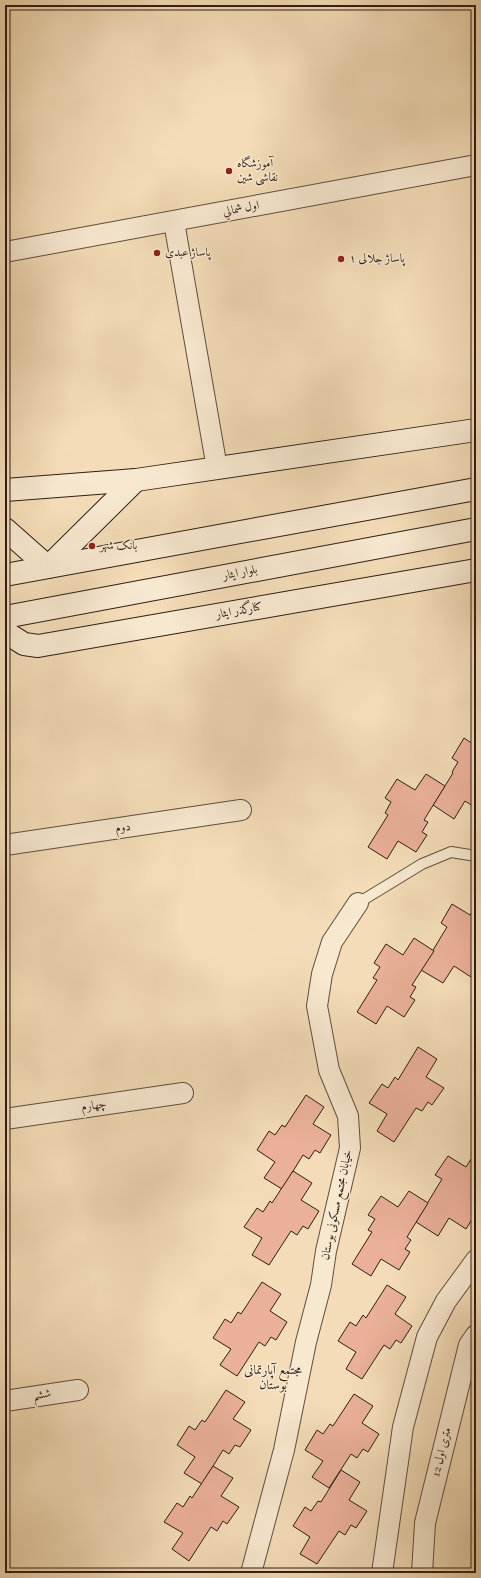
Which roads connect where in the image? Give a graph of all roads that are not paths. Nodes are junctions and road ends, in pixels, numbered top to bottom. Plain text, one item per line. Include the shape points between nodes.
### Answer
1 (476, 165) edge
2 (174, 222) junction
3 (5, 252) edge
4 (476, 430) edge
5 (217, 468) junction
6 (136, 480) junction
7 (476, 489) edge
8 (5, 490) edge
9 (5, 529) edge
10 (476, 529) edge
11 (48, 567) junction
12 (476, 570) edge
13 (5, 575) edge
14 (5, 617) edge
15 (5, 632) edge
16 (242, 810) dead end
17 (5, 845) edge
18 (476, 856) edge
19 (358, 903) joint
20 (183, 1093) dead end
21 (5, 1119) edge
22 (476, 1260) edge
23 (476, 1335) edge
24 (78, 1390) dead end
25 (5, 1401) edge
26 (251, 1573) edge
27 (382, 1573) edge
28 (422, 1573) edge

1 - 2 street, اول شمالي
2 - 3 street, اول شمالي
2 - 5 street
4 - 5 street
5 - 6 street
6 - 8 street
6 - 11 street
7 - 11 street
9 - 11 street
10 - 14 street, بلوار ایثار
11 - 13 street
12 - 15 street, کنارگذر ایثار via 38,646 24,644
16 - 17 street, دوم
18 - 19 lane, خیابان مجتمع مسکونی بوستان via 451,852 422,864
19 - 26 street, خیابان مجتمع مسکونی بوستان via 332,942 322,974 317,1006 329,1070 348,1116 350,1148 284,1450
20 - 21 street, چهارم
22 - 27 street via 446,1301 427,1337 403,1427
23 - 28 street, 12 متری اول via 469,1345 425,1523
24 - 25 street, ششم

